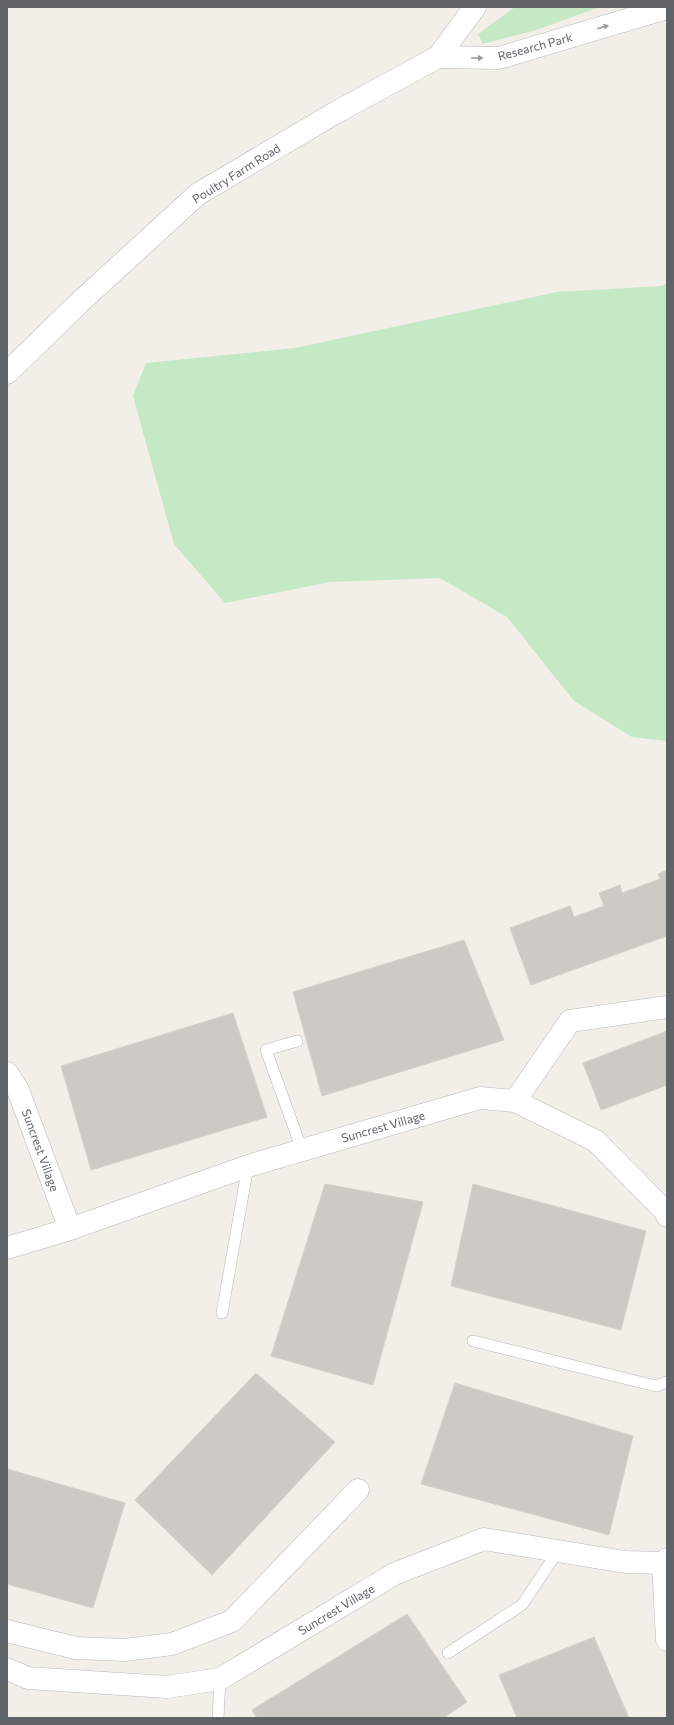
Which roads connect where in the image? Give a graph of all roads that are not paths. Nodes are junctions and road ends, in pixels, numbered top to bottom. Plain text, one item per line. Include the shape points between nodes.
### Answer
1 (475, 7) edge
2 (667, 8) edge
3 (438, 58) junction
4 (7, 373) edge
5 (667, 1007) edge
6 (297, 1041) dead end
7 (7, 1072) edge
8 (515, 1101) junction
9 (302, 1150) junction
10 (248, 1166) junction
11 (667, 1216) edge
12 (70, 1230) junction
13 (7, 1248) edge
14 (222, 1313) dead end
15 (473, 1341) dead end
16 (667, 1382) edge
17 (358, 1490) dead end
18 (558, 1551) junction
19 (665, 1561) edge
20 (7, 1631) edge
21 (667, 1640) edge
22 (448, 1653) dead end
23 (9, 1674) edge
24 (220, 1679) junction
25 (218, 1718) edge

1 - 3 street
3 -> 2 street, Research Park via 499,58
3 - 4 street, Poultry Farm Road via 335,113 198,194
5 - 8 street via 570,1021
6 - 9 lane via 266,1050
7 - 12 street, Suncrest Village via 18,1090
8 - 9 street, Suncrest Village via 480,1098
8 - 11 street, Suncrest Village via 596,1141
9 - 10 street, Suncrest Village
10 - 12 street, Suncrest Village
10 - 14 lane
12 - 13 street, Suncrest Village
15 - 16 lane via 656,1386
17 - 20 street via 232,1620 206,1631 172,1644 125,1650 76,1648
18 - 19 street, Suncrest Village via 625,1562
18 - 22 lane via 522,1605
18 - 24 street, Suncrest Village via 484,1538 394,1574
19 - 21 street
23 - 24 street, Suncrest Village via 28,1678 167,1687
24 - 25 lane

